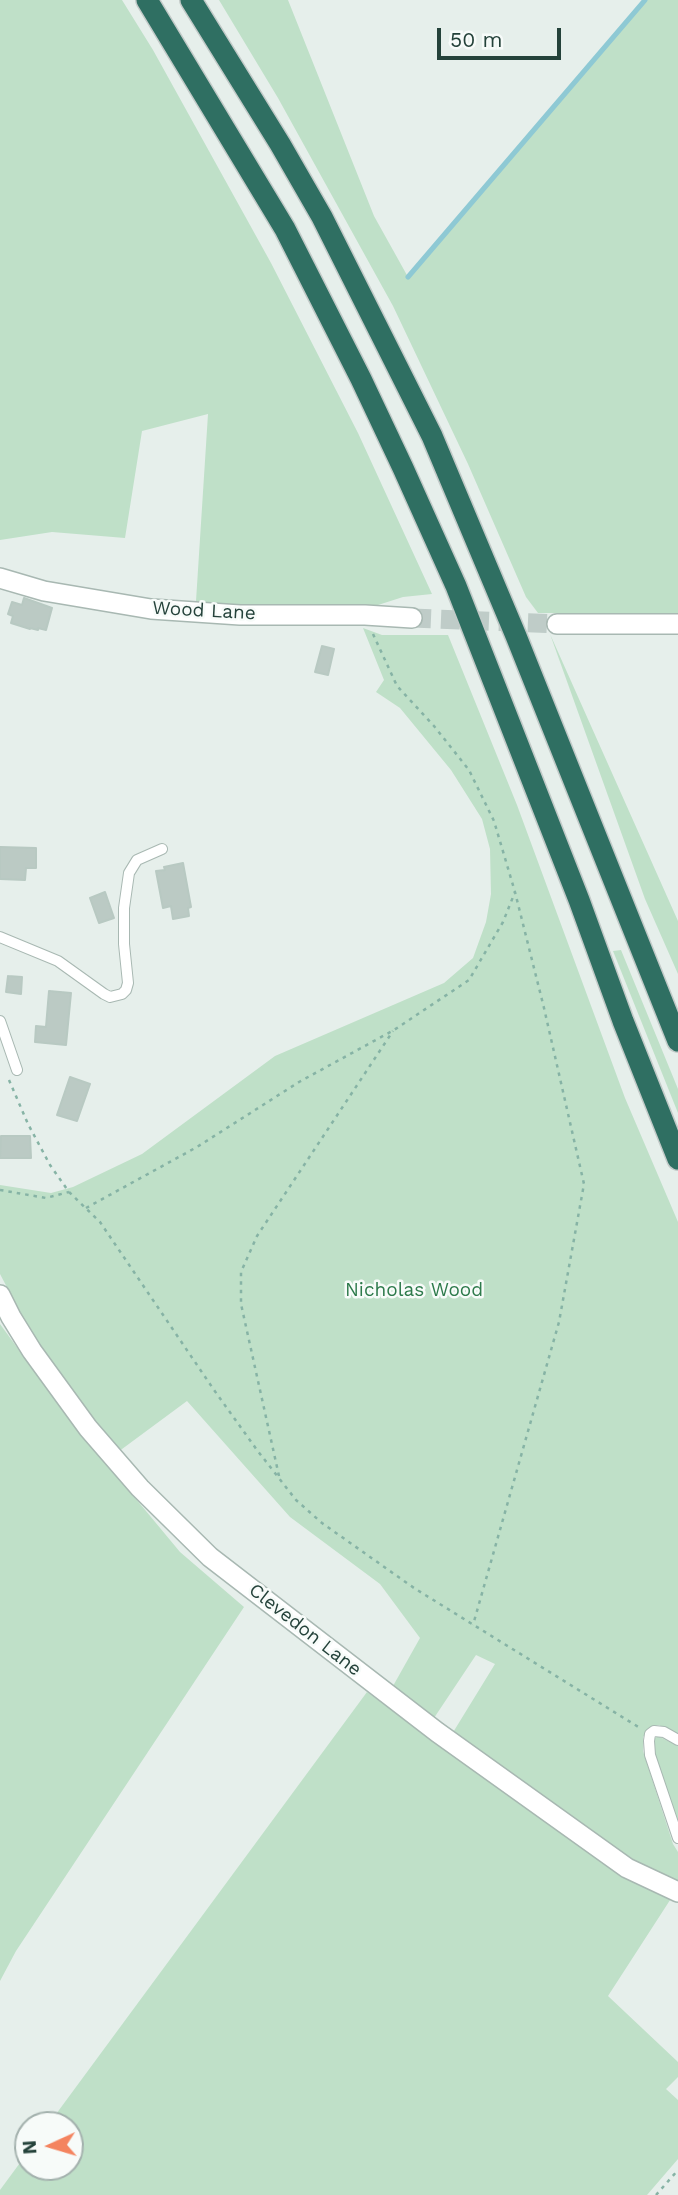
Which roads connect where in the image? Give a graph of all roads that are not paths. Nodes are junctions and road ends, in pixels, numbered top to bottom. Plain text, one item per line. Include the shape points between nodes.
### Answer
1 (147, 0) edge
2 (191, 0) edge
3 (0, 578) edge
4 (412, 618) tunnel mouth
5 (557, 624) tunnel mouth
6 (678, 624) edge
7 (162, 849) dead end
8 (0, 937) edge
9 (0, 1021) edge
10 (678, 1041) edge
11 (12, 1072) road end
12 (678, 1159) edge
13 (0, 1294) edge
14 (678, 1740) edge
15 (678, 1838) edge
16 (678, 1892) edge

1 - 12 highway via 285,229 403,468 456,586
2 - 10 highway via 322,217 432,436
3 - 4 street, Wood Lane via 44,591 150,609
5 - 6 street
7 - 8 lane via 137,860 129,873 124,908 128,983 122,994 110,997 58,961
9 - 11 lane
13 - 16 street, Clevedon Lane via 32,1351 88,1428 210,1557 437,1732 627,1868
14 - 15 lane via 659,1731 650,1734 650,1755

